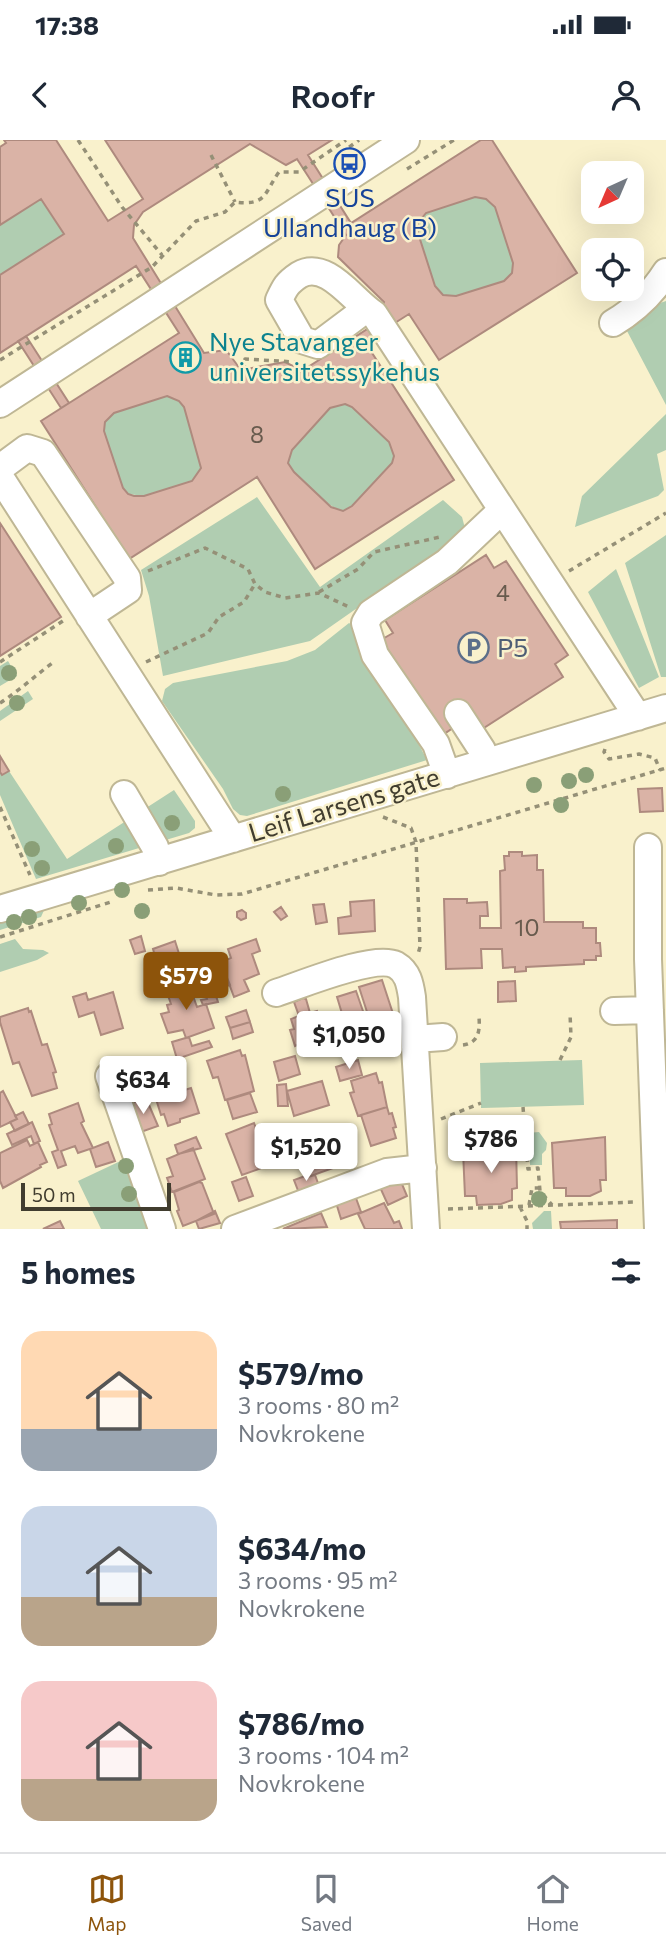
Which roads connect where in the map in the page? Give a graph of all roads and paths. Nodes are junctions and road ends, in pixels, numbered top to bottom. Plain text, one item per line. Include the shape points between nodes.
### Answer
1 (78, 140) edge
2 (346, 140) edge
3 (406, 140) edge
4 (211, 155) dead end
5 (235, 202) junction
6 (162, 255) junction
7 (666, 272) edge
8 (366, 309) dead end
9 (613, 323) dead end
10 (0, 360) edge
11 (303, 362) dead end
12 (244, 370) dead end
13 (0, 404) edge
14 (0, 468) edge
15 (0, 477) edge
16 (502, 510) junction
17 (666, 513) edge
18 (469, 542) junction
19 (127, 578) junction
20 (550, 582) junction
21 (256, 584) junction
22 (319, 593) junction
23 (79, 617) junction
24 (365, 623) junction
25 (55, 661) dead end
26 (0, 662) edge
27 (126, 674) junction
28 (0, 703) edge
29 (666, 708) edge
30 (457, 713) dead end
31 (638, 717) junction
32 (606, 745) dead end
33 (485, 762) junction
34 (666, 768) edge
35 (660, 770) junction
36 (447, 775) junction
37 (124, 794) dead end
38 (0, 807) edge
39 (377, 816) dead end
40 (233, 839) junction
41 (416, 842) junction
42 (648, 847) dead end
43 (159, 862) junction
44 (34, 884) dead end
45 (146, 890) dead end
46 (121, 898) dead end
47 (0, 909) edge
48 (0, 937) edge
49 (404, 972) junction
50 (276, 993) dead end
51 (650, 1010) junction
52 (614, 1011) dead end
53 (570, 1013) dead end
54 (443, 1037) dead end
55 (415, 1039) junction
56 (560, 1060) dead end
57 (109, 1076) dead end
58 (481, 1103) dead end
59 (523, 1107) dead end
60 (421, 1129) junction
61 (423, 1168) junction
62 (540, 1188) junction
63 (637, 1202) dead end
64 (552, 1205) junction
65 (528, 1206) junction
66 (520, 1207) junction
67 (426, 1220) edge
68 (527, 1228) edge
69 (533, 1228) edge
70 (162, 1229) edge
71 (235, 1229) edge
72 (658, 1229) edge

1 - 6 path
2 - 5 path via 299,172 279,172 260,200
3 - 13 street
4 - 5 path
5 - 6 path via 225,212 196,221
6 - 10 path via 152,267
7 - 9 street via 646,298
8 - 16 street via 374,314
11 - 12 path via 245,359
14 - 19 street via 27,448 43,453
15 - 23 street, Leif Larsens gate
16 - 18 street
16 - 20 street
17 - 20 path
18 - 22 path via 458,533 374,552 358,569
18 - 24 street via 371,613
19 - 21 path via 205,548 248,569
19 - 23 street via 128,590
20 - 31 street
21 - 22 path via 285,598
21 - 27 path via 244,602 219,617 208,633
22 - 24 path via 346,605
23 - 26 path
23 - 27 street, Leif Larsens gate
24 - 36 street via 375,655 436,744
25 - 28 path
27 - 40 street, Leif Larsens gate
29 - 31 street, Leif Larsens gate
30 - 33 street
31 - 33 street, Leif Larsens gate
32 - 35 path via 608,759 639,754 655,758
33 - 36 street, Leif Larsens gate
34 - 35 path
35 - 41 path
36 - 40 street, Leif Larsens gate
37 - 43 street
38 - 44 path
39 - 41 path via 411,828
40 - 43 street
41 - 45 path via 242,894
41 - 49 path via 420,947
42 - 51 street
43 - 47 street
46 - 48 path
49 - 50 street via 377,961
49 - 55 street via 410,984
51 - 52 street
51 - 72 street
53 - 56 path via 571,1037
54 - 55 street
55 - 60 street
57 - 70 street
58 - 60 path
59 - 62 path via 527,1169 538,1168
60 - 61 street
61 - 67 street
61 - 71 street via 387,1172
62 - 64 path
62 - 65 path via 532,1188
63 - 64 path
64 - 65 path
65 - 66 path
66 - 67 path
66 - 68 path
68 - 69 path

